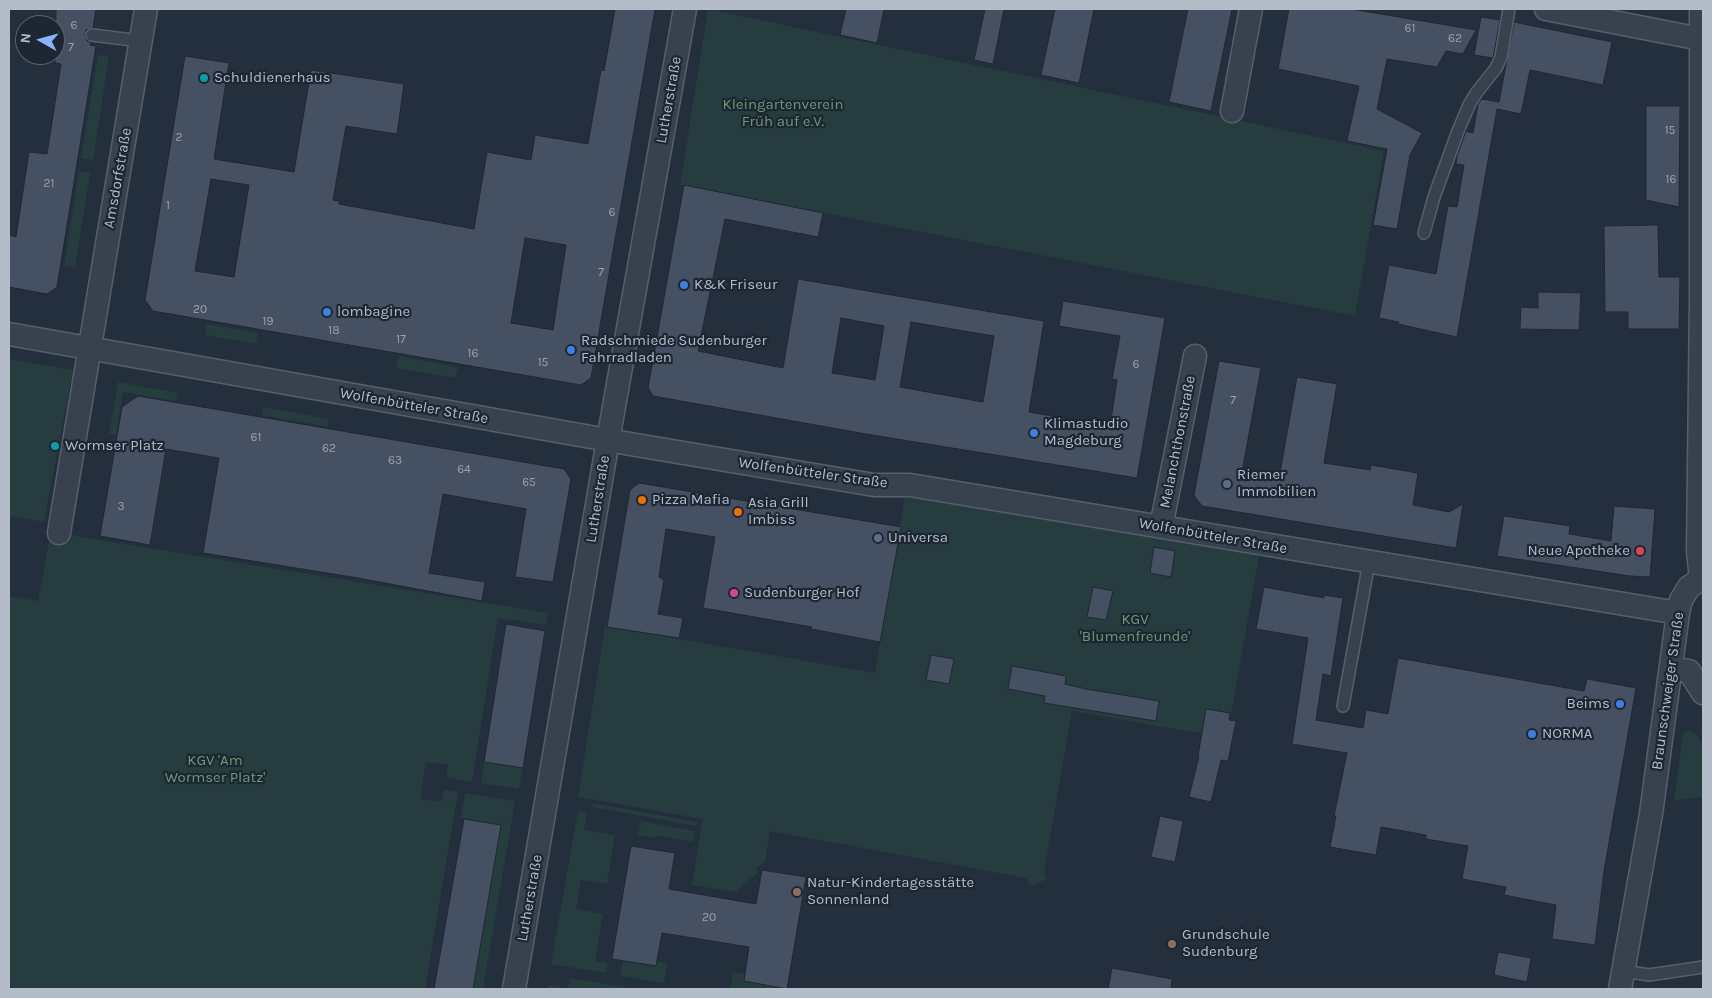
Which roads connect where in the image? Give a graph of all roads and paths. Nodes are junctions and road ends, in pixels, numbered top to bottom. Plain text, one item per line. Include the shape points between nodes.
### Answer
1 (146, 9) edge
2 (685, 9) edge
3 (1251, 9) edge
4 (1509, 9) edge
5 (1546, 9) edge
6 (1701, 9) edge
7 (92, 35) dead end
8 (1701, 39) junction
9 (141, 41) junction
10 (1232, 112) dead end
11 (1424, 233) dead end
12 (9, 334) edge
13 (89, 348) junction
14 (1195, 356) dead end
15 (608, 440) junction
16 (1161, 527) junction
17 (59, 533) dead end
18 (1369, 562) junction
19 (1702, 578) edge
20 (1678, 613) junction
21 (1671, 668) junction
22 (1703, 693) edge
23 (1343, 706) dead end
24 (1703, 967) edge
25 (1622, 980) edge
26 (514, 989) edge

1 - 9 street, Amsdorfstraße
2 - 15 street, Lutherstraße
3 - 10 street
4 - 11 lane via 1501,58 1474,97 1461,124
5 - 8 street
6 - 8 street, Braunschweiger Straße
7 - 9 lane
8 - 19 street, Braunschweiger Straße via 1698,551
9 - 13 street, Amsdorfstraße
12 - 13 street, Wolfenbütteler Straße
13 - 15 street, Wolfenbütteler Straße
13 - 17 street
14 - 16 street, Melanchthonstraße
15 - 16 street, Wolfenbütteler Straße
15 - 26 street, Lutherstraße
16 - 18 street, Wolfenbütteler Straße
18 - 20 street, Wolfenbütteler Straße
18 - 23 lane
19 - 20 street, Braunschweiger Straße via 1685,593
20 - 21 street, Braunschweiger Straße
21 - 22 street via 1689,671
21 - 25 street, Braunschweiger Straße via 1651,814
24 - 25 lane

